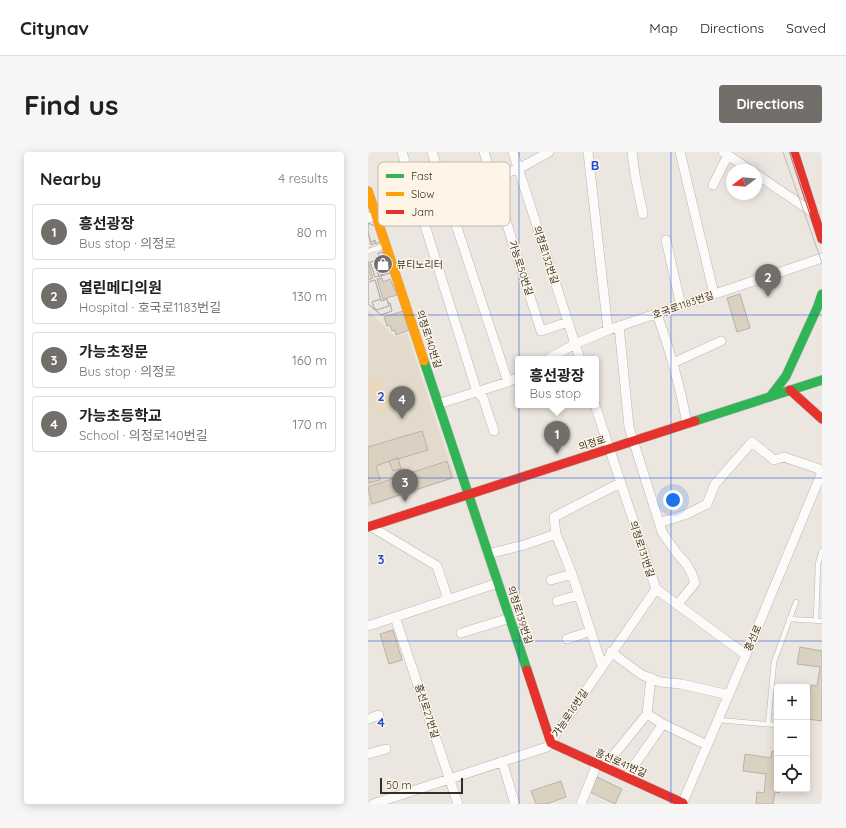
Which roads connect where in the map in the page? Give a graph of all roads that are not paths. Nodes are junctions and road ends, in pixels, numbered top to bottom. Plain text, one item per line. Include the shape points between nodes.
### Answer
1 (402, 152) edge
2 (432, 152) edge
3 (484, 152) edge
4 (512, 152) edge
5 (549, 152) edge
6 (588, 152) edge
7 (632, 152) edge
8 (680, 152) edge
9 (794, 152) edge
10 (726, 154) edge
11 (405, 162) edge
12 (436, 162) edge
13 (487, 162) edge
14 (741, 164) edge
15 (518, 169) junction
16 (510, 171) edge
17 (762, 178) edge
18 (713, 185) dead end
19 (368, 191) edge
20 (643, 214) dead end
21 (815, 214) junction
22 (372, 216) edge
23 (425, 226) edge
24 (457, 226) edge
25 (508, 226) edge
26 (822, 238) edge
27 (666, 240) dead end
28 (386, 246) junction
29 (368, 251) edge
30 (822, 258) edge
31 (714, 294) junction
32 (822, 294) edge
33 (681, 306) junction
34 (657, 314) junction
35 (568, 322) junction
36 (619, 326) junction
37 (608, 330) junction
38 (721, 341) dead end
39 (575, 344) junction
40 (553, 356) edge
41 (579, 356) edge
42 (673, 362) junction
43 (515, 378) edge
44 (822, 380) edge
45 (508, 382) junction
46 (790, 390) junction
47 (477, 392) junction
48 (770, 397) junction
49 (438, 404) junction
50 (596, 408) edge
51 (822, 419) edge
52 (687, 423) junction
53 (494, 431) dead end
54 (633, 441) junction
55 (609, 449) junction
56 (822, 471) edge
57 (620, 483) junction
58 (468, 494) junction
59 (659, 523) junction
60 (369, 526) edge
61 (556, 534) junction
62 (822, 550) edge
63 (488, 554) junction
64 (572, 574) junction
65 (551, 580) dead end
66 (498, 583) junction
67 (656, 589) junction
68 (579, 595) junction
69 (448, 600) junction
70 (557, 601) dead end
71 (796, 602) dead end
72 (677, 605) junction
73 (396, 617) junction
74 (510, 618) junction
75 (789, 619) junction
76 (816, 620) junction
77 (822, 621) edge
78 (368, 626) edge
79 (591, 631) junction
80 (461, 633) dead end
81 (567, 639) dead end
82 (611, 652) junction
83 (746, 655) junction
84 (602, 666) junction
85 (651, 678) junction
86 (729, 694) junction
87 (647, 714) junction
88 (380, 715) dead end
89 (368, 719) edge
90 (718, 720) junction
91 (663, 724) junction
92 (768, 724) junction
93 (774, 725) edge
94 (551, 742) junction
95 (707, 745) junction
96 (386, 749) dead end
97 (368, 754) edge
98 (502, 761) junction
99 (600, 765) junction
100 (626, 777) junction
101 (449, 779) junction
102 (682, 803) edge
103 (373, 804) edge
104 (458, 804) edge
105 (515, 804) edge
106 (581, 804) edge

1 - 11 street
2 - 12 street
3 - 13 street, 가능로50번길
4 - 15 street, 의정로132번길
5 - 15 street
6 - 37 street
7 - 20 street
8 - 31 street
9 - 21 street
10 - 14 street
10 - 18 street
15 - 16 street
15 - 35 street, 의정로132번길
17 - 21 street
19 - 22 street, 의정로140번길
21 - 26 street
22 - 28 street, 의정로140번길
23 - 47 street
24 - 45 street
25 - 35 street, 가능로50번길 via 541,331
27 - 33 street
28 - 29 lane
28 - 49 street, 의정로140번길
30 - 31 street, 호국로1183번길
31 - 33 street, 호국로1183번길
32 - 48 street via 786,376
33 - 34 street, 호국로1183번길
34 - 36 street, 호국로1183번길
34 - 42 street
35 - 39 street, 의정로132번길
36 - 37 street, 호국로1183번길
36 - 54 street via 629,427
37 - 39 street, 호국로1183번길
38 - 42 street
39 - 40 street, 호국로1183번길
39 - 41 street, 의정로132번길
42 - 52 street
43 - 45 street
44 - 46 street, 의정로
45 - 47 street
46 - 48 street, 의정로
46 - 51 street
47 - 49 street
47 - 53 street via 482,398
48 - 52 street, 의정로
49 - 58 street, 의정로140번길
50 - 55 street
52 - 54 street, 의정로
54 - 55 street, 의정로
54 - 59 street
55 - 57 street, 의정로131번길
55 - 58 street, 의정로
56 - 59 street via 784,457 774,460 752,442 715,484 707,504
56 - 83 street, 흥선로
57 - 61 street via 554,517
57 - 67 street, 의정로131번길
58 - 60 street, 의정로
58 - 63 street, 의정로139번길
59 - 72 street via 662,532 692,574 695,583
60 - 69 street via 437,566
61 - 63 street
61 - 64 street
62 - 76 lane via 818,564
63 - 66 street, 의정로139번길
64 - 65 street
64 - 68 street
66 - 69 street
66 - 74 street, 의정로139번길
67 - 72 street, 의정로131번길
67 - 82 street, 가능로16번길
68 - 70 street
68 - 79 street
69 - 73 street
71 - 75 lane
72 - 83 street, 의정로131번길
73 - 78 street
73 - 101 street, 흥선로27번길
74 - 80 street
74 - 94 street, 의정로139번길
75 - 76 lane
75 - 92 lane via 774,662
76 - 77 lane
79 - 81 street
79 - 84 street
82 - 84 street, 가능로16번길
82 - 85 street via 642,675
83 - 86 street, 흥선로
84 - 94 street, 가능로16번길
85 - 86 street via 660,682
85 - 87 street
86 - 90 street, 흥선로
87 - 91 street
87 - 99 street
88 - 89 street
90 - 92 lane
90 - 95 street, 흥선로
91 - 95 street
91 - 100 street
92 - 93 lane
94 - 98 street, 가능로16번길 via 547,746
94 - 99 street, 흥선로41번길
95 - 102 street, 흥선로
96 - 97 street
98 - 101 street, 가능로16번길
98 - 105 street
99 - 100 street, 흥선로41번길
99 - 106 street
100 - 102 street, 흥선로41번길
101 - 103 street, 가능로16번길
101 - 104 street, 흥선로27번길

